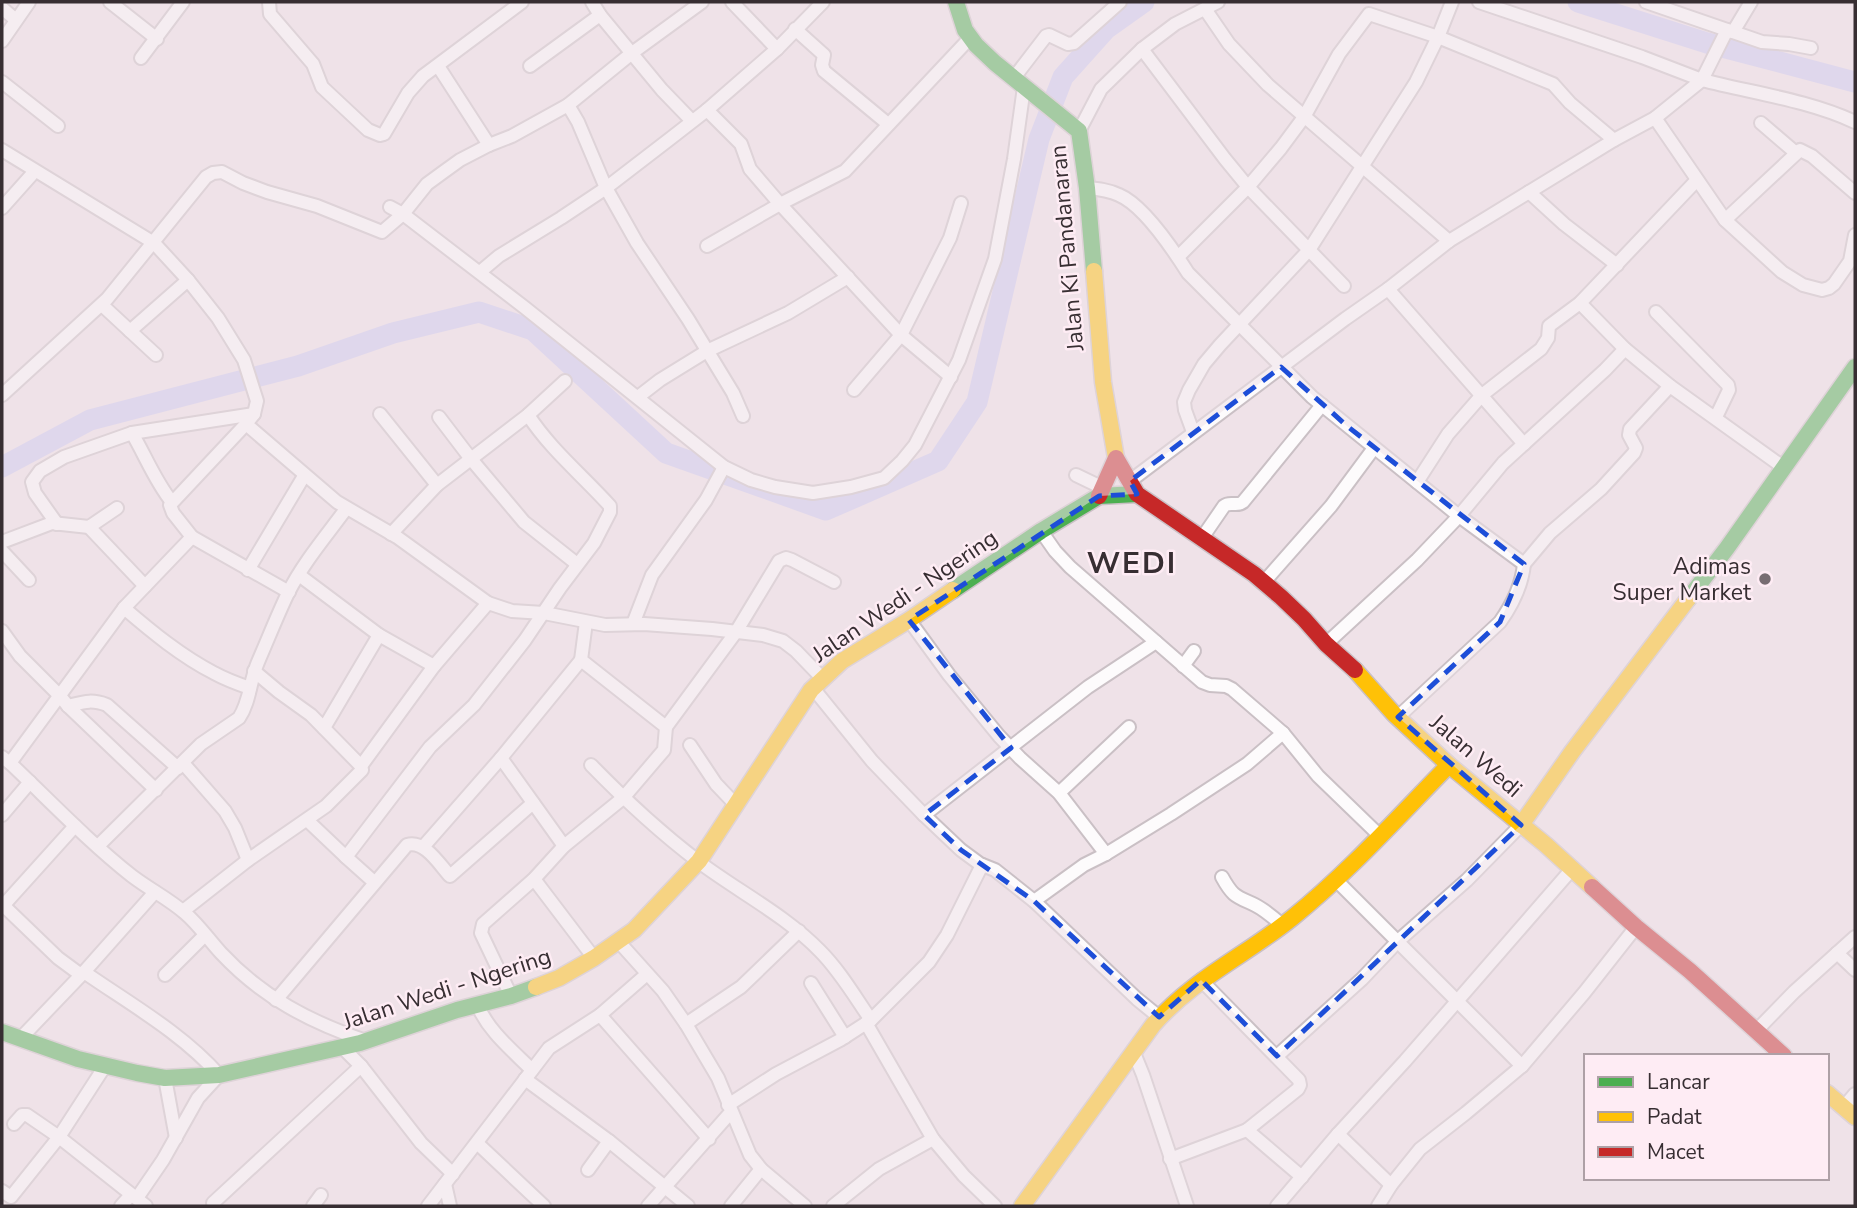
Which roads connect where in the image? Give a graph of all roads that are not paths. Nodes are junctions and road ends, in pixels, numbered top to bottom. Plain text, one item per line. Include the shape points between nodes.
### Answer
1 (29, 2) edge
2 (110, 2) edge
3 (183, 2) edge
4 (269, 2) edge
5 (522, 2) edge
6 (592, 2) edge
7 (702, 2) edge
8 (732, 2) edge
9 (823, 2) edge
10 (956, 2) edge
11 (1121, 2) edge
12 (1218, 2) edge
13 (1452, 2) edge
14 (1479, 2) edge
15 (1646, 2) edge
16 (1751, 2) edge
17 (2, 8) edge
18 (1371, 8) edge
19 (1205, 9) junction
20 (600, 15) junction
21 (16, 20) junction
22 (795, 29) junction
23 (1729, 32) junction
24 (1438, 37) junction
25 (970, 38) junction
26 (157, 39) junction
27 (2, 41) edge
28 (1811, 48) dead end
29 (777, 49) junction
30 (1142, 49) junction
31 (632, 53) junction
32 (141, 58) dead end
33 (438, 66) junction
34 (530, 66) dead end
35 (1702, 80) junction
36 (2, 82) edge
37 (1022, 86) junction
38 (568, 105) junction
39 (707, 110) junction
40 (1304, 117) junction
41 (1655, 118) junction
42 (692, 121) junction
43 (1855, 122) edge
44 (1761, 123) dead end
45 (888, 124) junction
46 (58, 126) dead end
47 (1076, 128) junction
48 (1614, 140) junction
49 (489, 145) junction
50 (2, 150) edge
51 (1796, 153) junction
52 (1363, 167) junction
53 (35, 171) junction
54 (1696, 181) junction
55 (1248, 187) junction
56 (606, 188) junction
57 (1087, 188) junction
58 (1529, 192) junction
59 (1855, 193) edge
60 (961, 203) dead end
61 (780, 204) junction
62 (390, 207) dead end
63 (2, 208) edge
64 (401, 215) junction
65 (1725, 220) junction
66 (1855, 235) edge
67 (1449, 241) junction
68 (154, 243) junction
69 (707, 246) dead end
70 (1309, 250) junction
71 (1178, 257) junction
72 (1853, 262) edge
73 (1617, 265) junction
74 (480, 272) junction
75 (848, 276) junction
76 (188, 280) junction
77 (1344, 286) dead end
78 (1388, 289) junction
79 (1580, 303) junction
80 (102, 304) junction
81 (1656, 312) dead end
82 (1239, 325) junction
83 (130, 331) junction
84 (901, 335) junction
85 (1625, 349) junction
86 (707, 351) junction
87 (156, 355) dead end
88 (1281, 367) junction
89 (1855, 367) edge
90 (951, 377) junction
91 (565, 381) dead end
92 (1670, 386) junction
93 (854, 390) dead end
94 (2, 395) edge
95 (1482, 395) junction
96 (638, 397) junction
97 (1322, 405) junction
98 (252, 413) junction
99 (380, 414) dead end
100 (528, 415) junction
101 (743, 416) dead end
102 (439, 417) dead end
103 (1716, 417) junction
104 (1193, 432) junction
105 (132, 433) junction
106 (1524, 444) junction
107 (1374, 448) junction
108 (1116, 458) junction
109 (471, 459) junction
110 (1783, 467) junction
111 (722, 472) junction
112 (1076, 475) dead end
113 (304, 476) junction
114 (1418, 482) junction
115 (438, 485) junction
116 (1133, 487) junction
117 (1101, 492) junction
118 (172, 502) junction
119 (117, 508) dead end
120 (346, 509) junction
121 (1459, 516) junction
122 (57, 524) junction
123 (89, 527) junction
124 (1041, 531) junction
125 (391, 534) junction
126 (192, 537) junction
127 (1202, 538) junction
128 (2, 542) edge
129 (2, 551) edge
130 (577, 564) junction
131 (1524, 564) junction
132 (248, 570) junction
133 (299, 575) junction
134 (29, 580) dead end
135 (834, 582) dead end
136 (1264, 582) junction
137 (145, 586) junction
138 (289, 592) junction
139 (488, 603) junction
140 (124, 608) junction
141 (544, 613) junction
142 (909, 620) junction
143 (586, 622) junction
144 (633, 624) junction
145 (2, 631) edge
146 (736, 632) junction
147 (379, 635) junction
148 (1156, 642) junction
149 (1326, 644) junction
150 (1194, 651) dead end
151 (581, 660) junction
152 (434, 666) junction
153 (1183, 666) junction
154 (254, 671) junction
155 (818, 683) junction
156 (250, 688) junction
157 (64, 701) junction
158 (1398, 717) junction
159 (666, 727) junction
160 (1129, 727) dead end
161 (324, 728) junction
162 (1283, 733) junction
163 (690, 745) dead end
164 (1011, 748) junction
165 (501, 758) junction
166 (6, 760) edge
167 (180, 765) junction
168 (361, 765) junction
169 (592, 765) dead end
170 (1449, 765) junction
171 (27, 786) junction
172 (156, 790) junction
173 (1059, 793) junction
174 (623, 798) junction
175 (533, 803) junction
176 (736, 804) junction
177 (2, 815) edge
178 (924, 815) junction
179 (307, 820) junction
180 (1521, 825) junction
181 (71, 831) junction
182 (1379, 835) junction
183 (98, 846) junction
184 (564, 846) junction
185 (422, 847) junction
186 (1105, 854) junction
187 (346, 857) junction
188 (248, 860) junction
189 (699, 861) junction
190 (982, 865) junction
191 (1572, 869) junction
192 (1222, 877) dead end
193 (534, 879) junction
194 (1336, 880) junction
195 (374, 882) junction
196 (147, 901) junction
197 (1034, 901) junction
198 (2, 906) edge
199 (183, 911) junction
200 (1282, 925) junction
201 (1636, 927) junction
202 (799, 931) junction
203 (205, 935) junction
204 (1855, 937) edge
205 (1398, 941) junction
206 (619, 942) junction
207 (1837, 953) junction
208 (594, 958) junction
209 (1855, 970) edge
210 (83, 974) junction
211 (647, 974) junction
212 (165, 975) dead end
213 (1201, 980) junction
214 (811, 983) dead end
215 (511, 996) junction
216 (276, 1000) junction
217 (1457, 1001) junction
218 (477, 1004) junction
219 (600, 1015) junction
220 (1159, 1017) junction
221 (868, 1021) junction
222 (686, 1024) junction
223 (1756, 1031) junction
224 (8, 1036) edge
225 (845, 1037) junction
226 (354, 1044) junction
227 (1134, 1053) junction
228 (1782, 1054) edge
229 (1277, 1056) junction
230 (105, 1066) junction
231 (361, 1066) junction
232 (1522, 1066) junction
233 (529, 1074) junction
234 (219, 1075) junction
235 (165, 1078) junction
236 (1855, 1094) edge
237 (1829, 1095) edge
238 (729, 1108) junction
239 (1849, 1112) edge
240 (14, 1124) dead end
241 (1247, 1130) junction
242 (1338, 1134) junction
243 (59, 1137) junction
244 (176, 1138) junction
245 (709, 1139) junction
246 (933, 1139) junction
247 (609, 1141) junction
248 (477, 1143) junction
249 (1170, 1159) junction
250 (761, 1168) junction
251 (588, 1170) dead end
252 (1302, 1177) junction
253 (449, 1179) junction
254 (1391, 1185) junction
255 (666, 1187) junction
256 (133, 1196) junction
257 (5, 1198) edge
258 (213, 1203) dead end
259 (121, 1206) edge
260 (146, 1206) edge
261 (428, 1206) edge
262 (450, 1206) edge
263 (544, 1206) edge
264 (648, 1206) edge
265 (688, 1206) edge
266 (731, 1206) edge
267 (804, 1206) edge
268 (833, 1206) edge
269 (995, 1206) edge
270 (1023, 1206) edge
271 (1187, 1206) edge
272 (1277, 1206) edge
273 (1378, 1206) edge

1 - 21 street
2 - 26 street
3 - 26 street
4 - 33 street via 270,14 313,64 322,87 378,135 384,134 408,93
5 - 33 street
6 - 20 street
7 - 31 street
8 - 29 street
9 - 22 street
10 - 25 main road, Jalan Ki Pandanaran
11 - 37 street via 1074,43 1046,36
12 - 19 street
13 - 24 street
14 - 35 street
15 - 23 street
16 - 23 street
17 - 21 street
18 - 24 street
18 - 40 street
19 - 30 street
19 - 40 street via 1245,63
20 - 31 street
20 - 34 street
21 - 27 street
22 - 29 street
22 - 45 street via 824,55 824,71
23 - 28 street
23 - 35 street
24 - 48 street via 1553,84
24 - 52 street
25 - 37 main road, Jalan Ki Pandanaran
25 - 45 street
26 - 32 street
29 - 39 street
30 - 47 street via 1101,89
30 - 55 street
31 - 38 street
31 - 42 street
33 - 49 street
35 - 41 street
35 - 43 street via 1803,104
36 - 46 street
37 - 47 main road, Jalan Ki Pandanaran
37 - 90 street via 995,259
38 - 49 street
38 - 56 street
39 - 42 street
39 - 61 street via 741,144 750,169
40 - 52 street
40 - 55 street
41 - 48 street
41 - 54 street
42 - 56 street
44 - 51 street
45 - 61 street via 845,171
47 - 57 main road, Jalan Ki Pandanaran
48 - 58 street
49 - 64 street via 428,184
50 - 53 street
51 - 59 street via 1801,150 1812,156
51 - 65 street
52 - 67 street
52 - 70 street
53 - 63 street
53 - 68 street
54 - 65 street
54 - 73 street
55 - 70 street
55 - 71 street
56 - 74 street
56 - 86 street
57 - 71 street via 1128,199
57 - 108 main road, Jalan Ki Pandanaran via 1103,382
58 - 67 street
58 - 73 street
60 - 84 street via 950,238
61 - 69 street
61 - 75 street
62 - 64 street
64 - 68 street via 382,232 218,172 206,177
64 - 74 street
65 - 72 street via 1782,272 1811,288 1829,288
66 - 72 street
67 - 78 street
68 - 76 street
68 - 80 street
70 - 77 street
70 - 82 street
71 - 82 street
73 - 79 street
74 - 96 street
75 - 84 street
75 - 86 street via 788,313
76 - 83 street
76 - 98 street via 244,360
78 - 88 street
78 - 95 street
79 - 85 street
79 - 95 street via 1549,326 1541,349
80 - 83 street
80 - 94 street
81 - 103 street via 1728,385
82 - 88 street
82 - 104 street via 1204,364 1185,396
83 - 87 street
84 - 90 street
84 - 93 street
85 - 92 street
85 - 106 street
86 - 96 street
86 - 101 street
88 - 97 street
88 - 104 street
89 - 110 main road
90 - 111 street via 915,445 884,478 813,494
91 - 100 street
92 - 103 street
92 - 131 street via 1629,430 1634,453
95 - 106 street
95 - 114 street via 1448,434
96 - 111 street
97 - 107 street
97 - 127 street via 1242,502 1224,506
98 - 105 street
98 - 113 street
98 - 118 street
99 - 115 street
100 - 109 street
100 - 130 street via 610,508 594,543
102 - 109 street
103 - 110 street
104 - 116 street
105 - 118 street
105 - 122 street via 64,457 40,471 33,482 35,493
106 - 121 street
107 - 114 street
107 - 136 street via 1331,506
108 - 116 main road
108 - 117 main road
109 - 115 street
109 - 130 street via 524,522
110 - 180 main road
111 - 144 street via 691,523 657,566
112 - 117 street
113 - 120 street
113 - 132 street
114 - 121 street
115 - 125 street
116 - 117 main road
116 - 127 main road, Jalan Wedi
117 - 124 main road, Jalan Wedi - Ngering
118 - 126 street via 173,513
119 - 123 street
120 - 125 street
120 - 133 street
121 - 131 street
121 - 149 street
122 - 123 street
122 - 128 street
123 - 137 street
124 - 142 main road, Jalan Wedi - Ngering
124 - 148 street via 1070,567
125 - 139 street
126 - 132 street
126 - 137 street
127 - 136 main road, Jalan Wedi
129 - 134 street
130 - 141 street
131 - 158 street via 1515,596 1500,622
132 - 138 street
133 - 138 street
133 - 147 street
135 - 146 street via 782,559
136 - 149 main road, Jalan Wedi
137 - 140 street
138 - 154 street
139 - 141 street via 512,611
139 - 152 street
140 - 156 street via 185,656
140 - 157 street
141 - 143 street
141 - 187 street via 474,705 430,747
142 - 155 main road, Jalan Wedi - Ngering via 842,661
142 - 164 street
143 - 144 street
143 - 151 street
144 - 146 street
145 - 157 street
146 - 155 street via 783,641 796,651
146 - 159 street
147 - 152 street
147 - 161 street
148 - 153 street
148 - 164 street via 1088,687
149 - 158 main road, Jalan Wedi
150 - 153 street
151 - 159 street
151 - 165 street
152 - 168 street
153 - 162 street via 1206,684 1230,687
154 - 156 street
154 - 161 street
155 - 176 main road, Jalan Wedi - Ngering
155 - 178 street via 860,747
156 - 167 street via 239,718
157 - 166 street
157 - 167 street via 107,705
157 - 172 street
158 - 170 main road, Jalan Wedi
159 - 174 street via 664,750
160 - 173 street
161 - 168 street
162 - 182 street via 1318,776
162 - 186 street via 1247,764
163 - 176 street
164 - 173 street
164 - 178 street
165 - 175 street
165 - 185 street
166 - 171 street
167 - 172 street
167 - 188 street via 225,811
168 - 179 street via 361,771
169 - 174 street
170 - 180 main road, Jalan Wedi
170 - 182 main road
171 - 177 street
171 - 181 street
172 - 183 street
173 - 186 street
174 - 184 street
174 - 189 street
175 - 184 street
175 - 185 street via 450,876
176 - 189 main road, Jalan Wedi - Ngering
178 - 190 street
179 - 187 street
179 - 188 street
180 - 191 main road, Jalan Wedi
180 - 205 street
181 - 183 street
181 - 198 street
182 - 194 main road
183 - 196 street via 134,877
184 - 193 street
185 - 195 street via 407,845
186 - 197 street
187 - 195 street
188 - 199 street
189 - 202 street
189 - 206 main road, Jalan Wedi - Ngering
190 - 197 street
190 - 221 street via 929,962
191 - 201 main road, Jalan Wedi
191 - 217 street
192 - 200 street via 1238,898
193 - 208 street
193 - 215 street via 481,928
194 - 200 main road
194 - 205 street
195 - 216 street
196 - 199 street
196 - 210 street
197 - 220 street
198 - 210 street via 58,958
199 - 203 street
200 - 213 main road
201 - 223 main road, Jalan Wedi
201 - 232 street
202 - 221 street via 832,963
202 - 222 street via 741,987
203 - 212 street
203 - 216 street
204 - 207 street
205 - 217 street
205 - 229 street
206 - 208 main road, Jalan Wedi - Ngering
206 - 211 street
207 - 209 street
207 - 223 street
208 - 215 main road, Jalan Wedi - Ngering via 559,978
210 - 224 street
210 - 234 street via 187,1044
211 - 219 street
211 - 222 street
213 - 220 main road
213 - 229 street
214 - 225 street
215 - 218 main road, Jalan Wedi - Ngering
216 - 226 street
217 - 232 street
217 - 242 street
218 - 226 main road, Jalan Wedi - Ngering
218 - 233 street
219 - 233 street via 549,1048
219 - 245 street
220 - 227 main road
221 - 225 street
221 - 246 street
222 - 238 street via 718,1078
223 - 228 main road, Jalan Wedi
224 - 230 main road, Jalan Wedi - Ngering
225 - 238 street via 776,1074
226 - 231 street
226 - 234 main road, Jalan Wedi - Ngering
227 - 249 street
227 - 270 main road
229 - 241 street via 1300,1085
230 - 235 main road, Jalan Wedi - Ngering
230 - 243 street
231 - 253 street
231 - 258 street
232 - 254 street via 1426,1143
233 - 247 street
233 - 248 street
234 - 235 main road, Jalan Wedi - Ngering
234 - 244 street via 198,1098
235 - 244 street
236 - 239 street
237 - 239 main road
238 - 245 street
238 - 250 street via 750,1155
240 - 243 street via 25,1114
241 - 249 street
241 - 252 street
242 - 252 street
242 - 254 street
243 - 256 street
243 - 257 street
244 - 256 street via 139,1195
245 - 255 street
246 - 268 street via 879,1169
246 - 269 street
247 - 251 street
247 - 255 street
248 - 253 street
248 - 263 street
249 - 271 street
250 - 266 street
250 - 267 street
252 - 272 street
253 - 261 street
253 - 262 street
254 - 273 street
255 - 264 street
255 - 265 street
256 - 259 street
256 - 260 street

